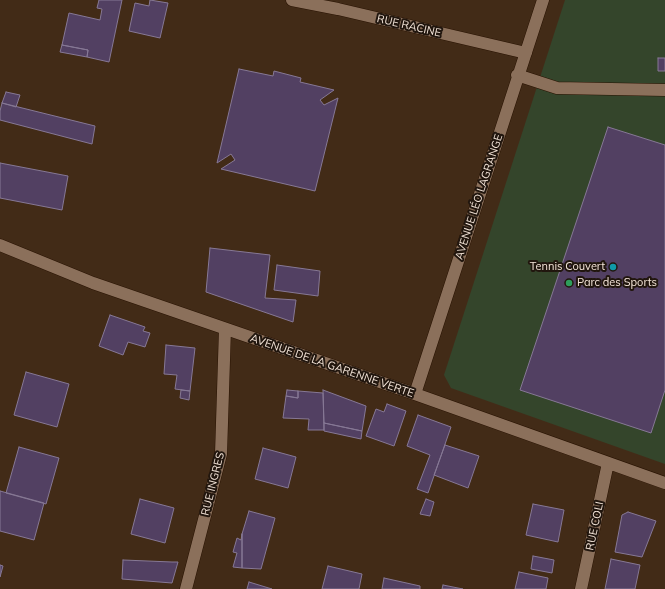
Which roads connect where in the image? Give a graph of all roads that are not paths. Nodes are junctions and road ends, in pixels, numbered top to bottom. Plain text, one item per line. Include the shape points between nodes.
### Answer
1 (292, 0) edge
2 (543, 0) edge
3 (526, 53) junction
4 (517, 75) junction
5 (665, 90) edge
6 (0, 246) edge
7 (225, 329) junction
8 (415, 394) junction
9 (608, 463) junction
10 (665, 483) edge
11 (186, 589) edge
12 (582, 589) edge

1 - 3 street, RUE RACINE
2 - 3 street, AVENUE LÉO LAGRANGE
3 - 4 street, AVENUE LÉO LAGRANGE
4 - 5 street via 558,88
4 - 8 street, AVENUE LÉO LAGRANGE
6 - 7 street, AVENUE DE LA GARENNE VERTE via 93,283
7 - 8 street, AVENUE DE LA GARENNE VERTE
7 - 11 street, RUE INGRES via 221,454
8 - 9 street, AVENUE DE LA GARENNE VERTE
9 - 10 street, AVENUE DE LA GARENNE VERTE
9 - 12 street, RUE COLI

